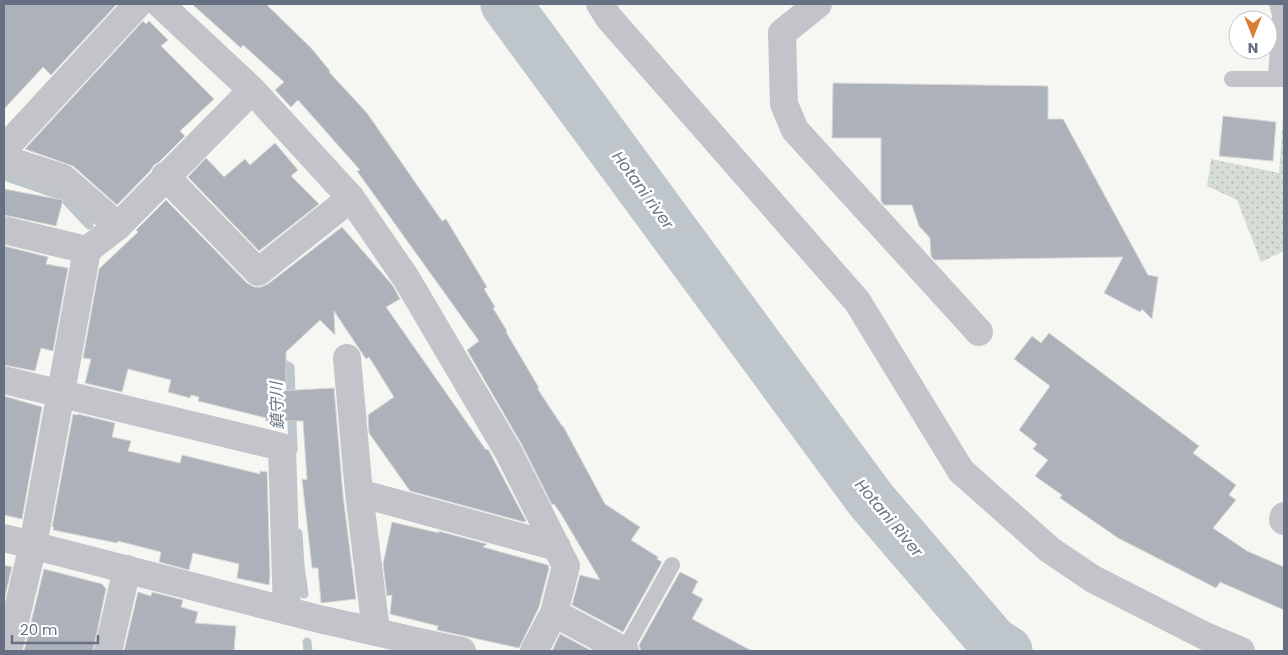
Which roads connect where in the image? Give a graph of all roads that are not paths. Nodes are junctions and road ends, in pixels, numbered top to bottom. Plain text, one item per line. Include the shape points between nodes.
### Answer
1 (138, 4) edge
2 (160, 4) edge
3 (600, 4) edge
4 (818, 4) edge
5 (1277, 4) edge
6 (1232, 79) dead end
7 (1280, 79) edge
8 (252, 90) junction
9 (4, 150) edge
10 (4, 159) edge
11 (166, 176) junction
12 (351, 198) junction
13 (118, 226) junction
14 (4, 230) edge
15 (87, 250) junction
16 (979, 332) dead end
17 (347, 358) dead end
18 (4, 380) edge
19 (61, 394) junction
20 (359, 493) junction
21 (1284, 516) edge
22 (1284, 520) edge
23 (4, 538) edge
24 (33, 545) junction
25 (557, 548) junction
26 (672, 565) dead end
27 (127, 569) junction
28 (287, 611) junction
29 (554, 613) junction
30 (376, 631) junction
31 (412, 646) edge
32 (8, 651) edge
33 (108, 651) edge
34 (462, 651) edge
35 (534, 651) edge
36 (624, 651) edge
37 (1241, 651) edge

1 - 9 street
2 - 8 street
3 - 37 street via 857,301 960,471 1050,550 1093,579
4 - 16 street via 782,33 784,104 794,130
5 - 7 lane via 1280,14
6 - 7 lane
8 - 11 street
8 - 12 street
10 - 13 street via 63,178
11 - 12 street via 258,272
11 - 13 street
12 - 25 street via 406,278 509,453
13 - 15 street
14 - 15 street
15 - 19 street
17 - 20 street
18 - 19 street
19 - 24 street
19 - 28 street via 282,446
20 - 25 street
20 - 30 street
21 - 22 street
23 - 24 street
24 - 27 street
24 - 32 street
25 - 29 street via 566,566
26 - 36 lane
27 - 28 street
27 - 33 street
28 - 30 street
29 - 35 street
29 - 36 street
30 - 31 street
31 - 34 street

